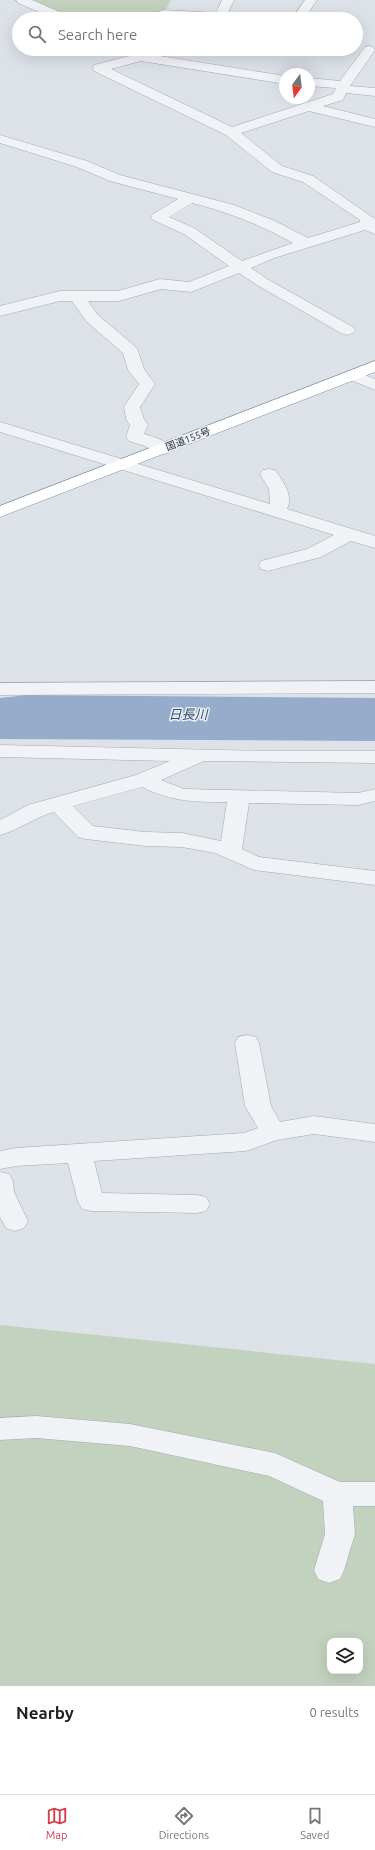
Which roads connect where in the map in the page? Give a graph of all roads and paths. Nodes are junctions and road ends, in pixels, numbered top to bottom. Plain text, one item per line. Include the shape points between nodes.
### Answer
1 (22, 0) edge
2 (171, 0) edge
3 (228, 0) edge
4 (310, 0) edge
5 (49, 12) edge
6 (164, 12) edge
7 (222, 12) edge
8 (302, 12) edge
9 (372, 50) edge
10 (134, 56) edge
11 (159, 56) edge
12 (279, 79) edge
13 (315, 83) edge
14 (343, 87) junction
15 (375, 92) edge
16 (309, 107) junction
17 (375, 123) edge
18 (232, 132) junction
19 (0, 139) edge
20 (189, 198) junction
21 (371, 227) edge
22 (305, 243) junction
23 (240, 266) junction
24 (77, 296) junction
25 (0, 311) edge
26 (347, 330) dead end
27 (375, 366) edge
28 (352, 375) junction
29 (375, 385) edge
30 (0, 427) edge
31 (163, 449) junction
32 (125, 464) junction
33 (269, 474) dead end
34 (275, 511) junction
35 (0, 512) edge
36 (350, 534) junction
37 (375, 542) edge
38 (268, 565) dead end
39 (375, 687) edge
40 (0, 689) edge
41 (0, 750) edge
42 (201, 755) junction
43 (375, 756) edge
44 (144, 780) junction
45 (375, 795) edge
46 (239, 796) junction
47 (58, 804) junction
48 (0, 828) edge
49 (230, 852) junction
50 (375, 878) edge
51 (247, 1043) dead end
52 (273, 1132) junction
53 (375, 1133) edge
54 (79, 1153) junction
55 (0, 1160) edge
56 (0, 1181) edge
57 (197, 1204) dead end
58 (15, 1221) dead end
59 (0, 1429) edge
60 (337, 1494) junction
61 (375, 1494) edge
62 (329, 1570) dead end

1 - 5 street
2 - 6 street
3 - 7 street
4 - 8 street
9 - 14 street
10 - 18 street via 99,68
11 - 12 street
13 - 14 street
14 - 15 street
14 - 16 street via 338,97
16 - 17 street
16 - 18 street
18 - 21 street via 277,169 308,179 344,201 348,207 368,218
19 - 20 street via 82,164 115,178
20 - 22 street via 229,208 270,224
20 - 23 street via 158,217 189,231
21 - 22 street
22 - 23 street
23 - 24 street via 191,287 160,284 119,296
23 - 26 street via 262,282
24 - 25 street via 60,296
24 - 31 street via 92,318 131,351 136,370 147,384 132,408 139,425 134,437
27 - 28 highway, 国道155号
28 - 29 street
28 - 31 highway, 国道155号
30 - 32 street
31 - 32 highway, 国道155号
32 - 34 street
32 - 35 highway, 国道155号
33 - 34 street via 276,482 280,493 279,507
34 - 36 street
36 - 37 street
36 - 38 street via 314,553
39 - 40 street
41 - 42 street
42 - 43 street
42 - 44 street
44 - 46 street via 184,795
44 - 47 street
45 - 46 street via 358,799
46 - 49 street
47 - 48 street via 36,810
47 - 49 street via 86,832 145,839 182,840
49 - 50 street via 254,863
51 - 52 street via 258,1106
52 - 53 street via 314,1125
52 - 54 street via 246,1142
54 - 55 street
54 - 57 street via 91,1202
56 - 58 street via 1,1192
59 - 60 street via 36,1427 130,1435 275,1465
60 - 61 street
60 - 62 street via 340,1534

